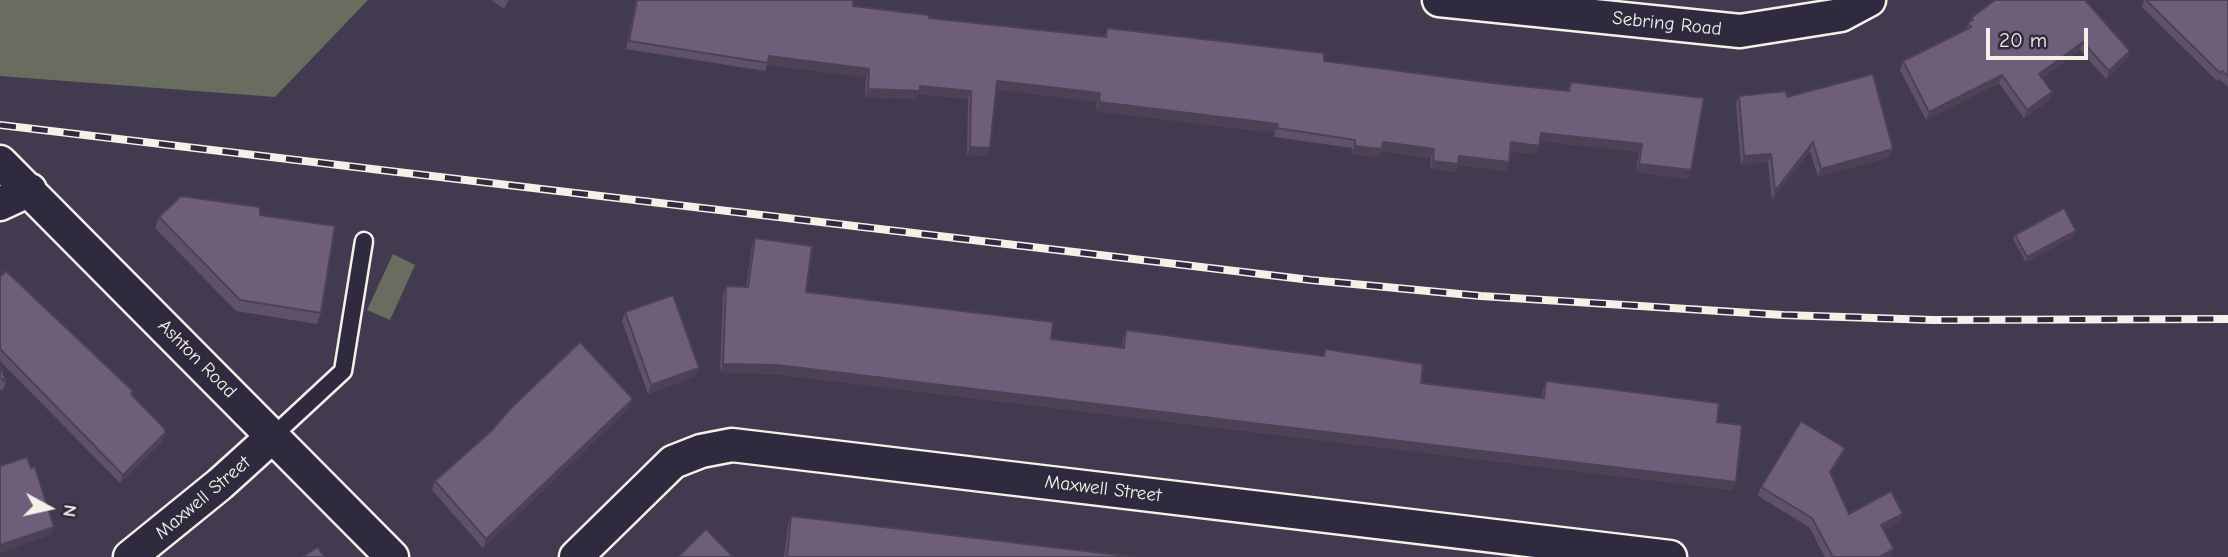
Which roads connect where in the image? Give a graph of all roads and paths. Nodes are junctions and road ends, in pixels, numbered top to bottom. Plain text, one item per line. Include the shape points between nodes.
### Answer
1 (1439, 0) edge
2 (1869, 0) edge
3 (0, 162) edge
4 (30, 190) junction
5 (0, 205) edge
6 (364, 241) dead end
7 (273, 436) junction
8 (130, 557) edge
9 (392, 557) edge
10 (576, 557) edge
11 (1670, 557) edge

1 - 2 street, Sebring Road via 1740,31 1841,15
3 - 4 street, Ashton Road
4 - 5 street
4 - 7 street, Ashton Road
6 - 7 lane via 343,371
7 - 8 street, Maxwell Street
7 - 9 street, Ashton Road
10 - 11 street, Maxwell Street via 673,462 732,445

